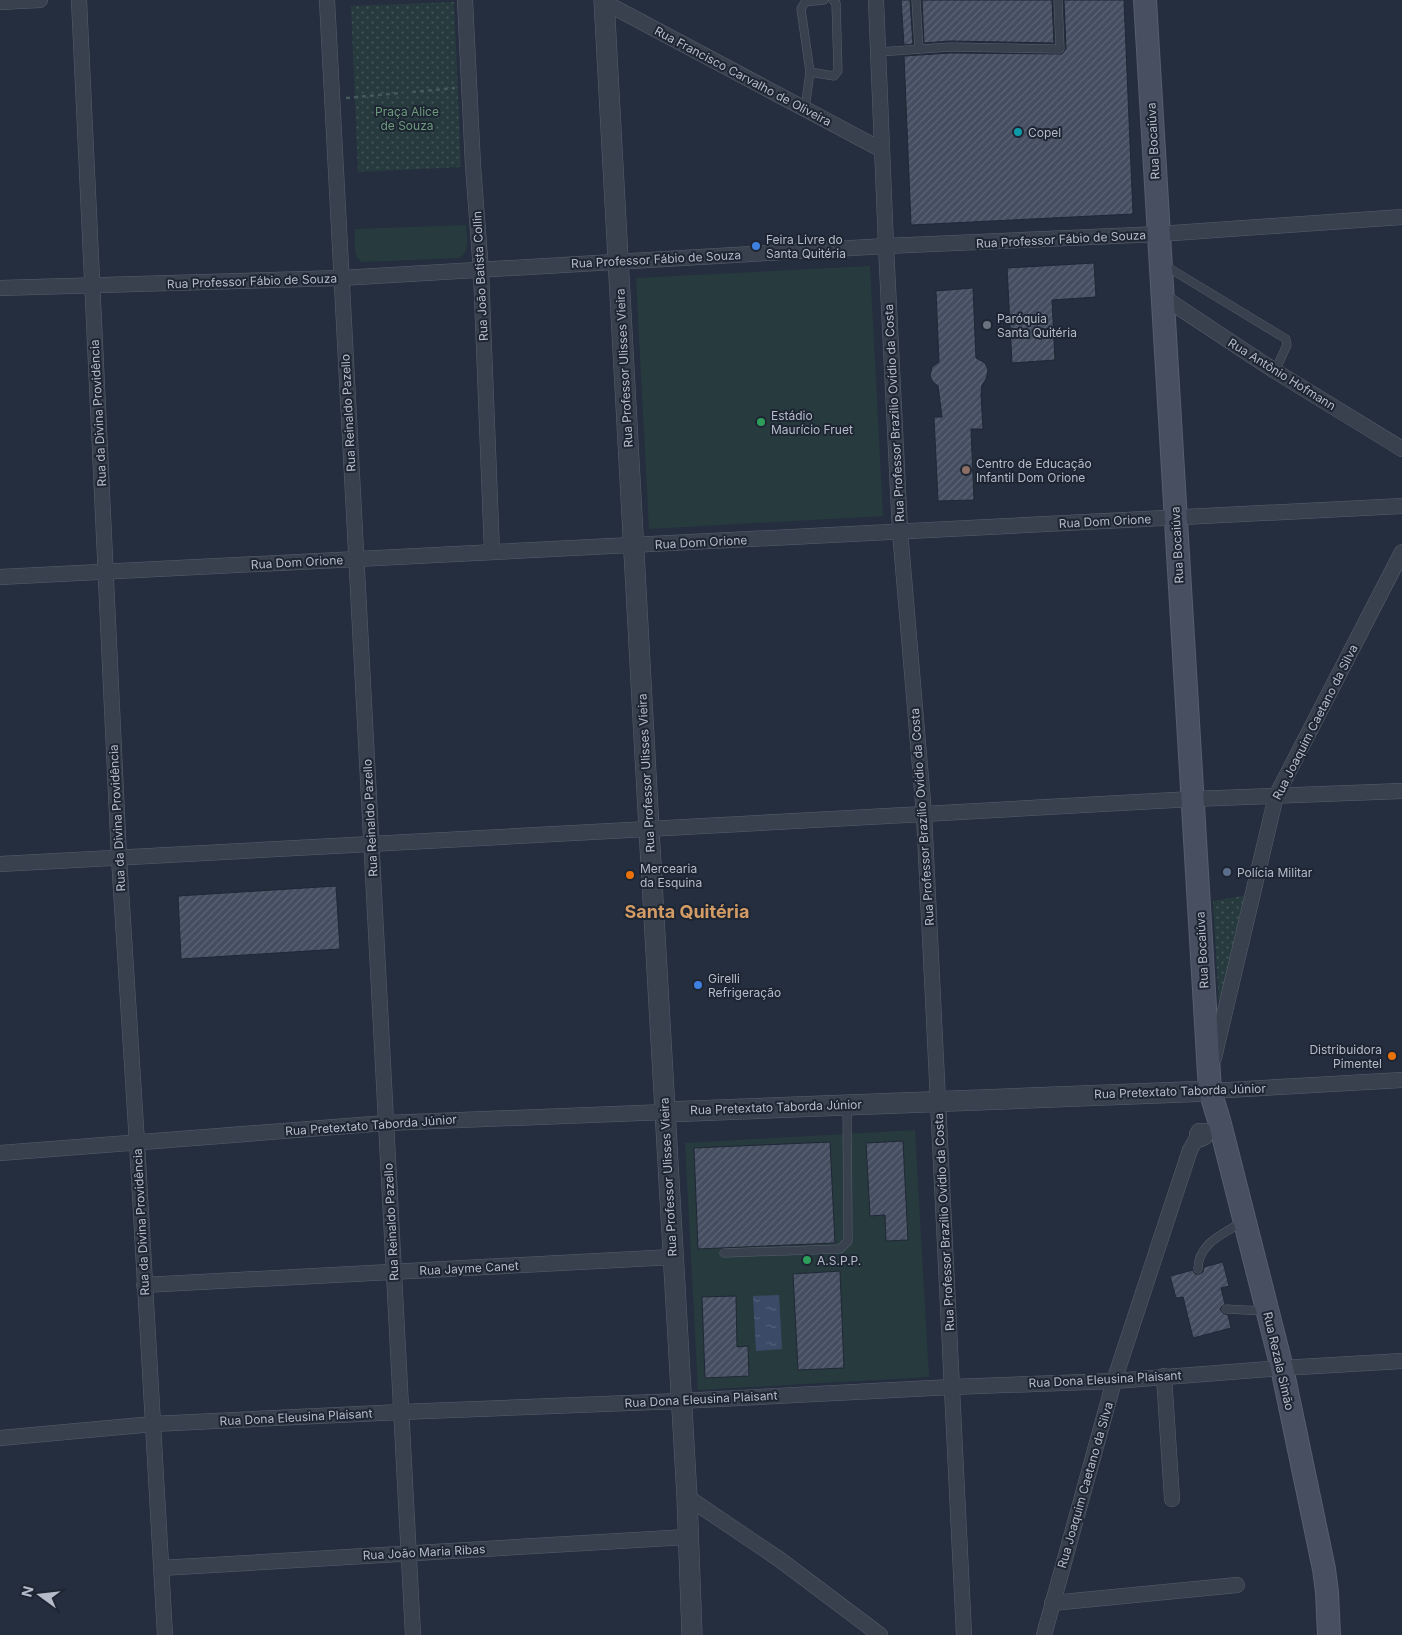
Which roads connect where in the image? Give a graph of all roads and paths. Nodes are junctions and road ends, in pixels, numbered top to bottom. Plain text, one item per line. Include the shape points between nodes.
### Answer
1 (40, 0) edge
2 (79, 0) edge
3 (326, 0) edge
4 (465, 0) edge
5 (824, 0) edge
6 (833, 0) edge
7 (876, 0) edge
8 (916, 0) edge
9 (1058, 0) edge
10 (1145, 0) edge
11 (604, 1) edge
12 (0, 2) edge
13 (919, 49) junction
14 (879, 52) junction
15 (810, 72) junction
16 (469, 87) junction
17 (412, 92) dead end
18 (400, 93) dead end
19 (332, 99) junction
20 (805, 109) junction
21 (882, 150) junction
22 (1402, 217) edge
23 (1159, 234) junction
24 (886, 246) junction
25 (618, 261) junction
26 (1160, 262) junction
27 (481, 271) junction
28 (341, 278) junction
29 (92, 286) junction
30 (0, 288) edge
31 (1162, 297) junction
32 (1274, 370) junction
33 (1402, 449) edge
34 (1402, 506) edge
35 (1176, 517) junction
36 (900, 531) junction
37 (633, 545) junction
38 (492, 552) junction
39 (1402, 552) edge
40 (356, 559) junction
41 (106, 572) junction
42 (0, 577) edge
43 (1402, 791) edge
44 (1276, 796) junction
45 (1192, 798) junction
46 (924, 814) junction
47 (649, 829) junction
48 (371, 844) junction
49 (119, 858) junction
50 (0, 864) edge
51 (1402, 1080) edge
52 (1210, 1083) junction
53 (938, 1100) junction
54 (847, 1104) junction
55 (664, 1112) junction
56 (386, 1123) junction
57 (1197, 1138) dead end
58 (137, 1143) junction
59 (0, 1153) edge
60 (1244, 1221) junction
61 (724, 1253) dead end
62 (673, 1256) junction
63 (1198, 1269) dead end
64 (394, 1272) junction
65 (144, 1284) junction
66 (1226, 1309) dead end
67 (1268, 1312) junction
68 (1402, 1360) edge
69 (1282, 1368) junction
70 (1164, 1376) junction
71 (1114, 1381) junction
72 (952, 1387) junction
73 (680, 1401) junction
74 (401, 1412) junction
75 (153, 1424) junction
76 (0, 1438) edge
77 (687, 1497) junction
78 (1172, 1498) dead end
79 (687, 1537) junction
80 (408, 1553) junction
81 (161, 1568) junction
82 (1236, 1585) dead end
83 (1052, 1603) junction
84 (165, 1635) edge
85 (413, 1635) edge
86 (692, 1635) edge
87 (880, 1635) edge
88 (964, 1635) edge
89 (1044, 1635) edge
90 (1329, 1635) edge

1 - 12 street
2 - 29 street, Rua da Divina Providência
3 - 19 street, Rua Reinaldo Pazello
4 - 16 street, Rua João Batista Collin
5 - 15 lane via 805,2 802,9
6 - 15 lane via 836,3 838,71 834,76
7 - 14 street, Rua Professor Brazílio Ovídio da Costa
8 - 13 lane
9 - 13 lane via 1060,49
10 - 23 main road, Rua Bocaiúva
11 - 20 street, Rua Francisco Carvalho de Oliveira
11 - 25 street, Rua Professor Ulisses Vieira
13 - 14 lane
14 - 21 street, Rua Professor Brazílio Ovídio da Costa
15 - 20 lane
16 - 17 path
16 - 27 street, Rua João Batista Collin
18 - 19 path
19 - 28 street, Rua Reinaldo Pazello
20 - 21 street, Rua Francisco Carvalho de Oliveira
21 - 24 street, Rua Professor Brazílio Ovídio da Costa
22 - 23 street, Rua Professor Fábio de Souza
23 - 24 street, Rua Professor Fábio de Souza
23 - 26 main road, Rua Bocaiúva
24 - 25 street, Rua Professor Fábio de Souza
24 - 36 street, Rua Professor Brazílio Ovídio da Costa
25 - 27 street, Rua Professor Fábio de Souza
25 - 37 street, Rua Professor Ulisses Vieira
26 - 31 main road, Rua Bocaiúva
26 - 32 lane via 1286,339 1287,345
27 - 28 street, Rua Professor Fábio de Souza
27 - 38 street, Rua João Batista Collin
28 - 29 street, Rua Professor Fábio de Souza
28 - 40 street, Rua Reinaldo Pazello
29 - 30 street, Rua Professor Fábio de Souza
29 - 41 street, Rua da Divina Providência
31 - 32 street, Rua Antônio Hofmann
31 - 35 main road, Rua Bocaiúva
32 - 33 street, Rua Antônio Hofmann
34 - 35 street, Rua Dom Orione
35 - 36 street, Rua Dom Orione
35 - 45 main road, Rua Bocaiúva
36 - 37 street, Rua Dom Orione
36 - 46 street, Rua Professor Brazílio Ovídio da Costa
37 - 38 street, Rua Dom Orione
37 - 47 street, Rua Professor Ulisses Vieira
38 - 40 street, Rua Dom Orione
39 - 44 street, Rua Joaquim Caetano da Silva
40 - 41 street, Rua Dom Orione
40 - 48 street, Rua Reinaldo Pazello
41 - 42 street, Rua Dom Orione
41 - 49 street, Rua da Divina Providência
43 - 44 street
44 - 45 street
44 - 52 street, Rua Joaquim Caetano da Silva
45 - 46 street
45 - 52 main road, Rua Bocaiúva
46 - 47 street
46 - 53 street, Rua Professor Brazílio Ovídio da Costa
47 - 48 street
47 - 55 street, Rua Professor Ulisses Vieira
48 - 49 street
48 - 56 street, Rua Reinaldo Pazello
49 - 50 street
49 - 58 street, Rua da Divina Providência
51 - 52 street, Rua Pretextato Taborda Júnior
52 - 53 street, Rua Pretextato Taborda Júnior
52 - 60 main road, Rua Rezala Simão
53 - 54 street, Rua Pretextato Taborda Júnior
53 - 72 street, Rua Professor Brazílio Ovídio da Costa
54 - 55 street, Rua Pretextato Taborda Júnior
54 - 61 lane via 848,1241 840,1249
55 - 56 street, Rua Pretextato Taborda Júnior
55 - 62 street, Rua Professor Ulisses Vieira
56 - 58 street, Rua Pretextato Taborda Júnior
56 - 64 street, Rua Reinaldo Pazello
57 - 71 street, Rua Joaquim Caetano da Silva via 1190,1150
58 - 59 street, Rua Pretextato Taborda Júnior
58 - 65 street, Rua da Divina Providência
60 - 63 lane via 1206,1246 1198,1261
60 - 67 main road, Rua Rezala Simão
62 - 64 street, Rua Jayme Canet
62 - 73 street, Rua Professor Ulisses Vieira
64 - 65 street, Rua Jayme Canet
64 - 74 street, Rua Reinaldo Pazello
65 - 75 street, Rua da Divina Providência
66 - 67 lane
67 - 69 main road, Rua Rezala Simão
68 - 69 street, Rua Dona Eleusina Plaisant
69 - 70 street, Rua Dona Eleusina Plaisant
69 - 90 main road, Rua Rezala Simão via 1324,1568
70 - 71 street, Rua Dona Eleusina Plaisant
70 - 78 street
71 - 72 street, Rua Dona Eleusina Plaisant
71 - 83 street, Rua Joaquim Caetano da Silva
72 - 73 street, Rua Dona Eleusina Plaisant
72 - 88 street, Rua Professor Brazílio Ovídio da Costa
73 - 74 street, Rua Dona Eleusina Plaisant
73 - 77 street, Rua Professor Ulisses Vieira
74 - 75 street, Rua Dona Eleusina Plaisant
74 - 80 street, Rua Reinaldo Pazello
75 - 76 street, Rua Dona Eleusina Plaisant
75 - 81 street, Rua da Divina Providência
77 - 79 street, Rua Professor Ulisses Vieira
77 - 87 street via 779,1559
79 - 80 street, Rua João Maria Ribas
79 - 86 street, Rua Professor Ulisses Vieira
80 - 81 street, Rua João Maria Ribas
80 - 85 street, Rua Reinaldo Pazello
81 - 84 street, Rua da Divina Providência
82 - 83 street
83 - 89 street, Rua Joaquim Caetano da Silva

